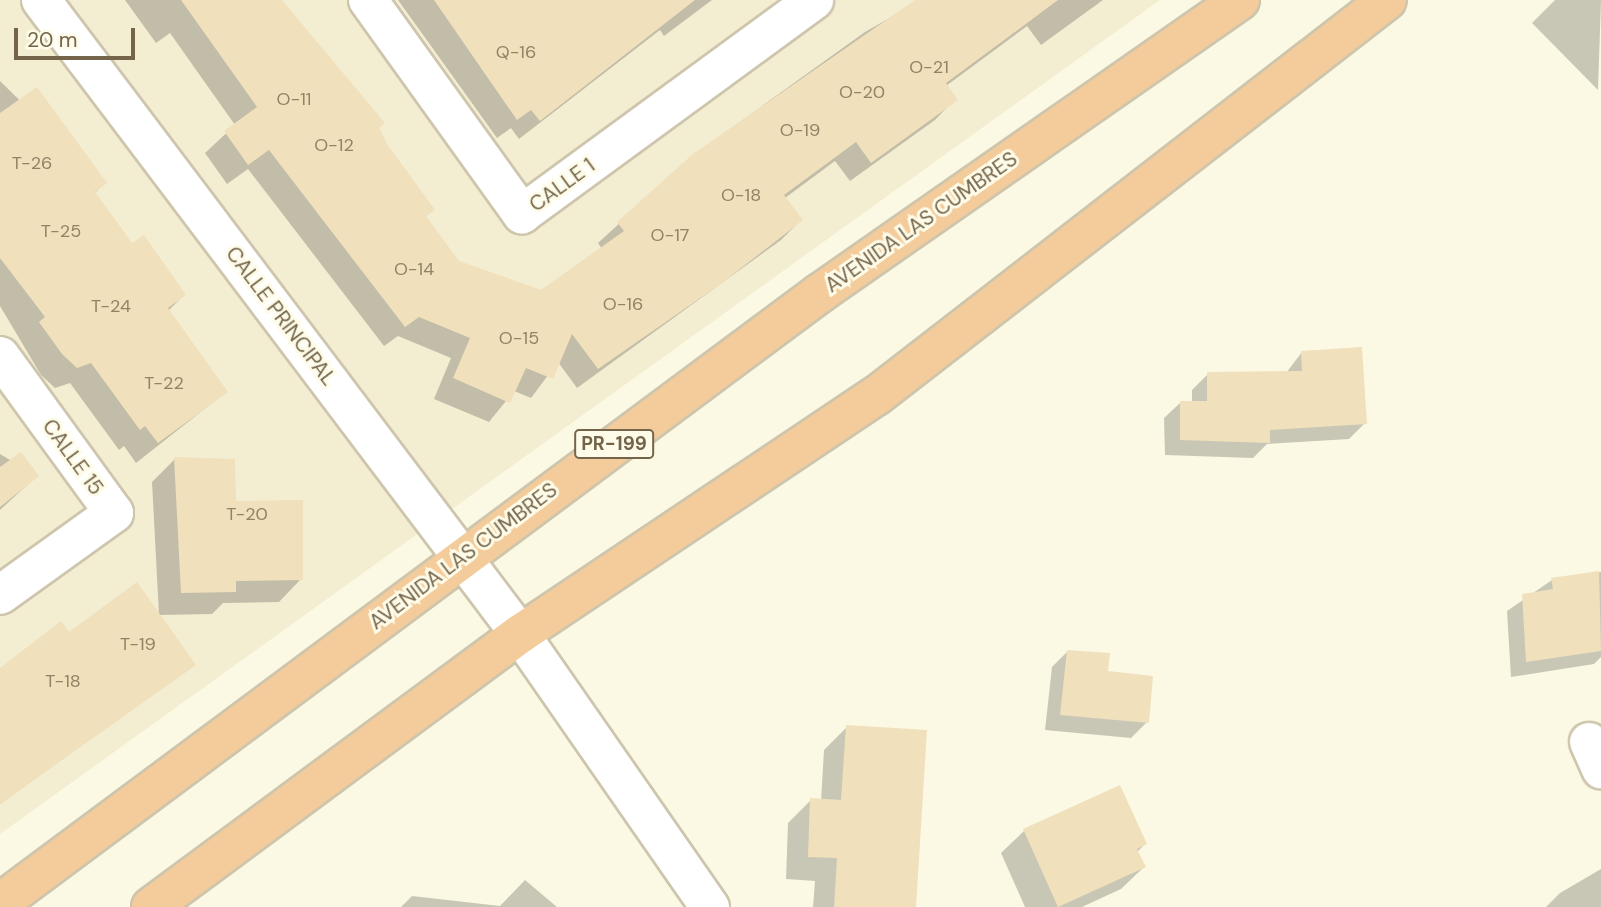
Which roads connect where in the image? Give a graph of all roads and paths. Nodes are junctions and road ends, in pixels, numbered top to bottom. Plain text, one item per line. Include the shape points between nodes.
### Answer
1 (41, 0) edge
2 (368, 0) edge
3 (814, 0) edge
4 (1240, 0) edge
5 (1387, 0) edge
6 (0, 356) edge
7 (463, 555) junction
8 (0, 595) edge
9 (520, 634) junction
10 (0, 903) edge
11 (151, 907) edge
12 (710, 907) edge

1 - 7 street, CALLE PRINCIPAL
2 - 3 street, CALLE 1 via 522,214
4 - 7 highway, AVENIDA LAS CUMBRES / PR-199 via 820,293
5 - 9 highway via 876,396
6 - 8 street, CALLE 15 via 114,513
7 - 9 street, CALLE PRINCIPAL
7 - 10 highway, AVENIDA LAS CUMBRES / PR-199
9 - 11 highway
9 - 12 street, CALLE PRINCIPAL

